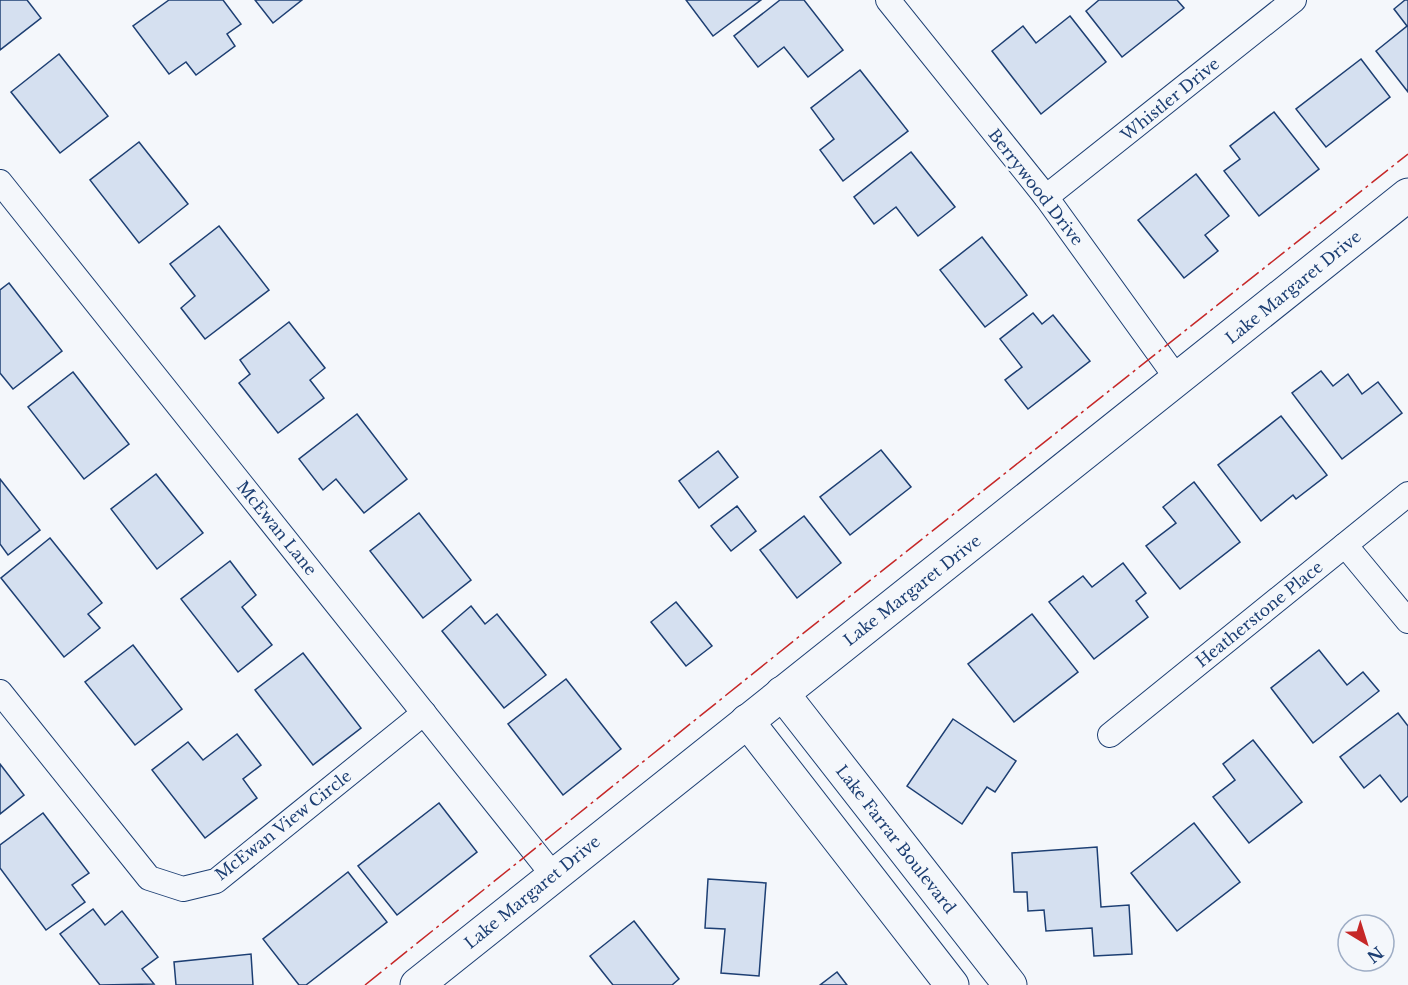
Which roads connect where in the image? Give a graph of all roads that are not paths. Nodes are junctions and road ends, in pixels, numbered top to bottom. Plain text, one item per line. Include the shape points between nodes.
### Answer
1 (888, 0) edge
2 (1294, 0) edge
3 (4, 194) edge
4 (1408, 195) edge
5 (1046, 197) junction
6 (1178, 380) junction
7 (1408, 494) edge
8 (1345, 545) junction
9 (1408, 621) edge
10 (0, 692) edge
11 (782, 693) junction
12 (424, 713) junction
13 (747, 721) junction
14 (1110, 735) dead end
15 (553, 875) junction
16 (417, 985) edge
17 (952, 985) edge
18 (1010, 985) edge

1 - 5 street, Berrywood Drive
2 - 5 street, Whistler Drive
3 - 12 street, McEwan Lane
4 - 6 street, Lake Margaret Drive
5 - 6 street, Berrywood Drive
6 - 11 street, Lake Margaret Drive
7 - 8 street, Heatherstone Place
8 - 9 street
8 - 14 street, Heatherstone Place
10 - 12 street, McEwan View Circle via 149,878 183,889 216,881
11 - 13 street, Lake Margaret Drive
11 - 18 street, Lake Farrar Boulevard
12 - 15 street, McEwan Lane
13 - 15 street, Lake Margaret Drive
13 - 17 street
15 - 16 street, Lake Margaret Drive

